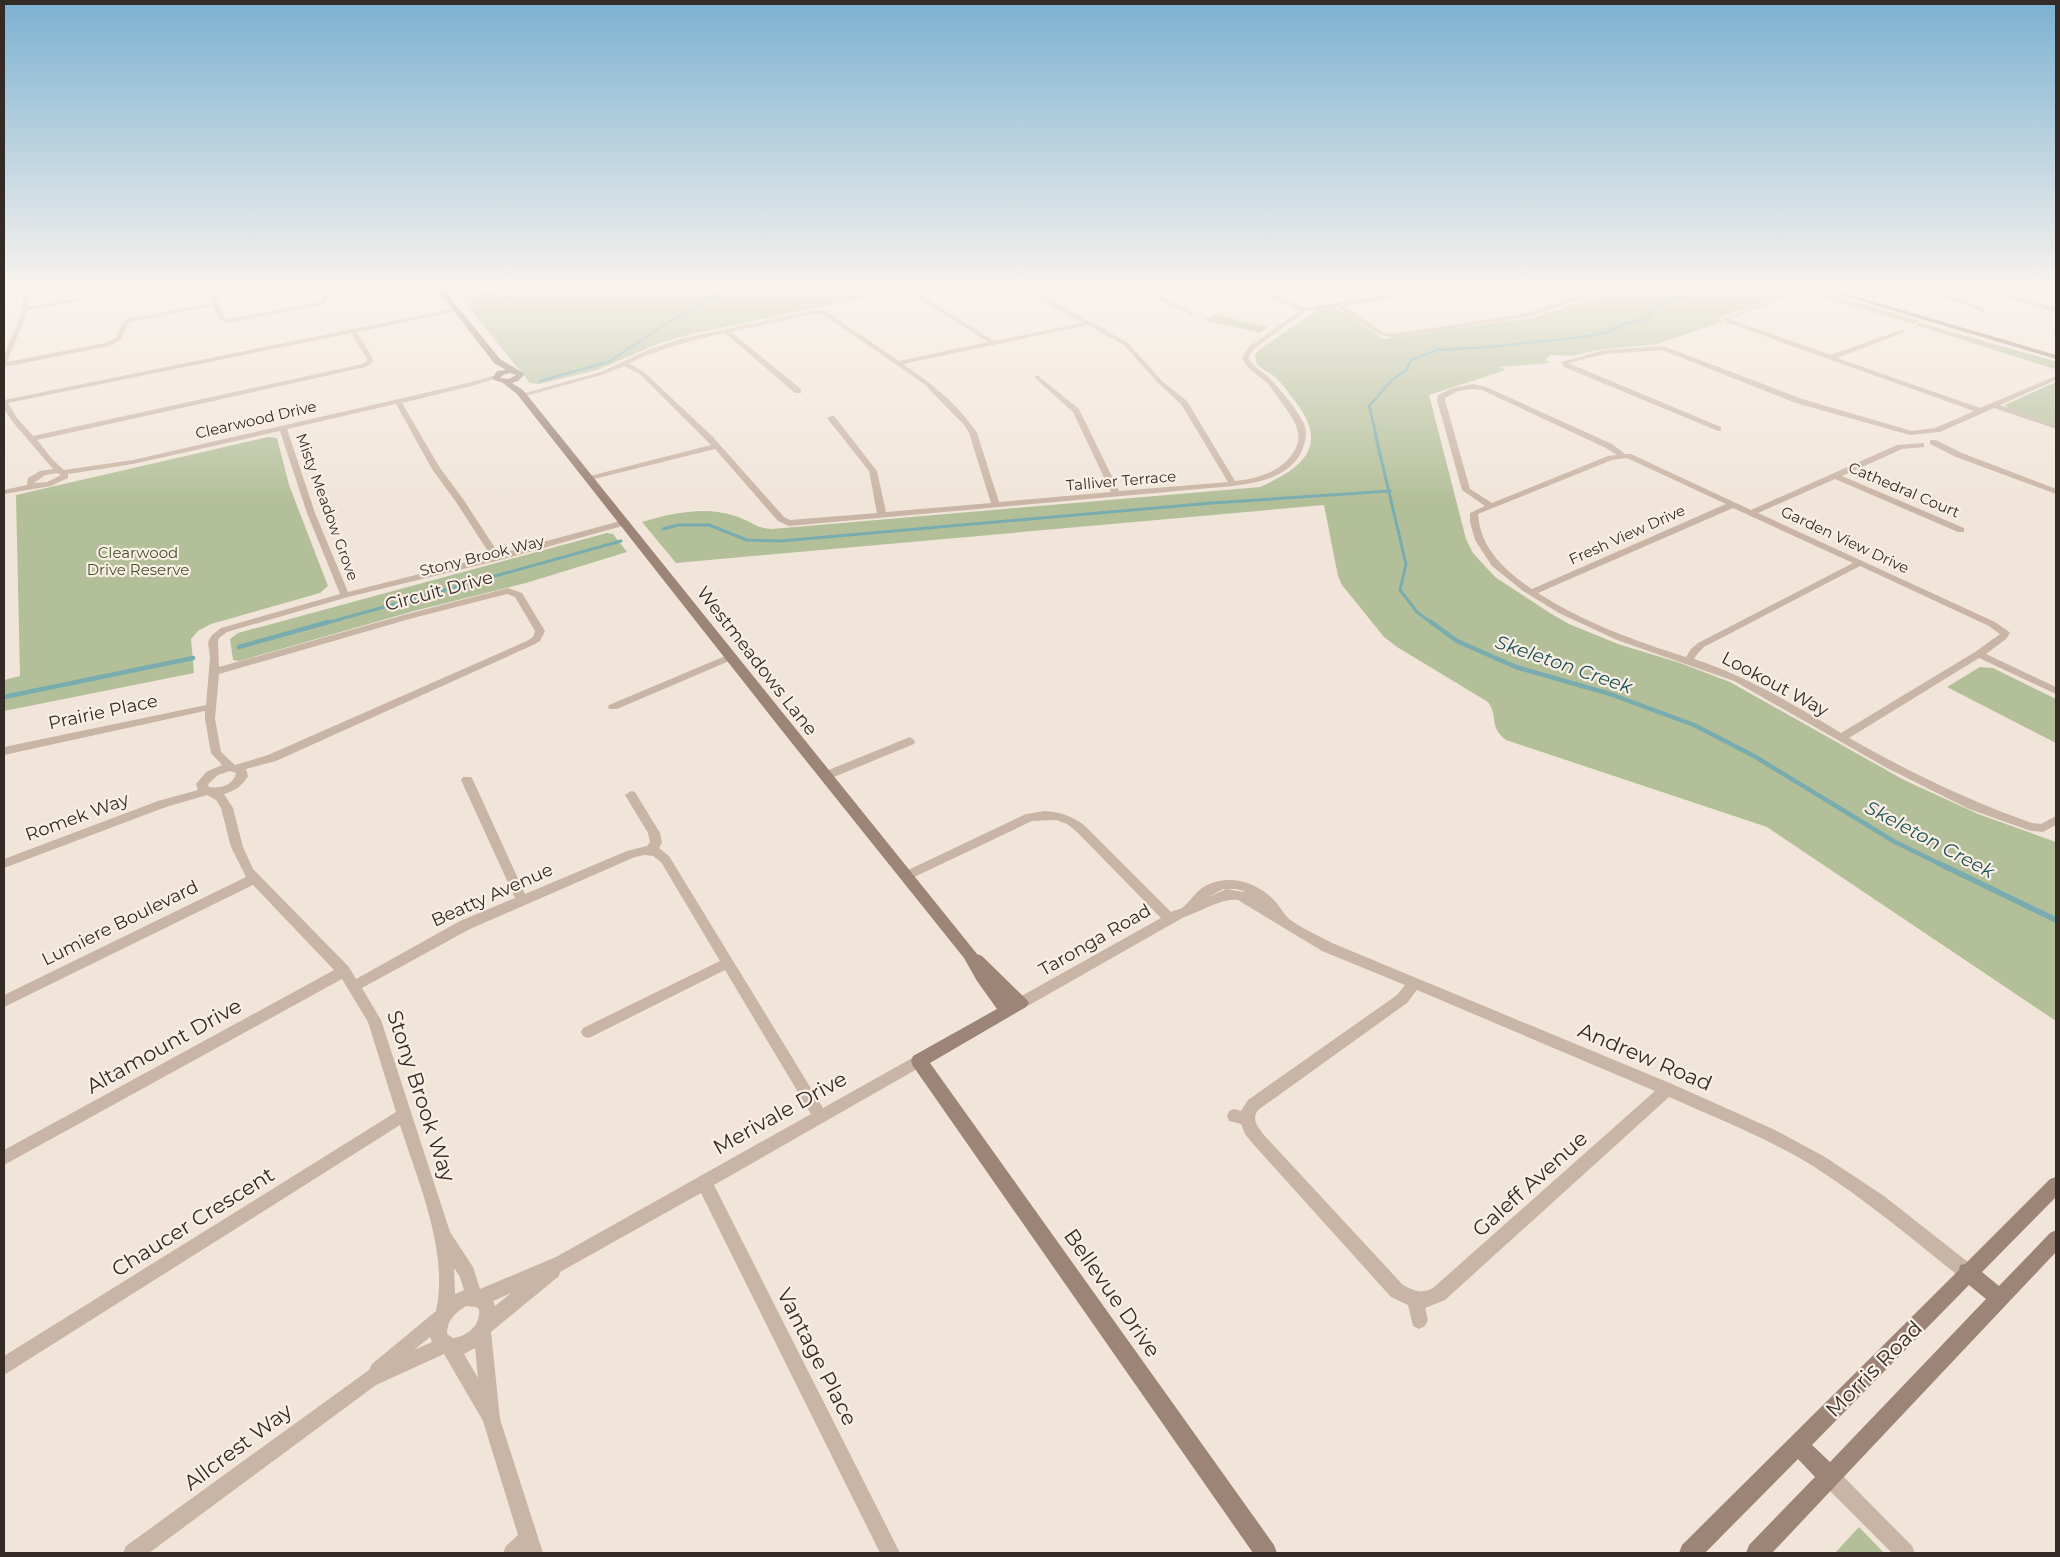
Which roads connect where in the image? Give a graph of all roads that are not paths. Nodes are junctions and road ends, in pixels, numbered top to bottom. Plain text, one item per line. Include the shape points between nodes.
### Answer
1 (35, 358) edge
2 (222, 358) edge
3 (369, 358) edge
4 (494, 358) edge
5 (638, 358) edge
6 (759, 358) edge
7 (890, 358) edge
8 (920, 358) edge
9 (1138, 358) edge
10 (1244, 358) edge
11 (1584, 358) edge
12 (1688, 358) edge
13 (1830, 358) edge
14 (497, 361) junction
15 (4, 363) edge
16 (898, 363) junction
17 (624, 364) junction
18 (517, 373) junction
19 (1038, 377) dead end
20 (500, 378) junction
21 (2056, 378) edge
22 (798, 390) dead end
23 (520, 392) junction
24 (4, 402) edge
25 (398, 402) junction
26 (1996, 406) junction
27 (1981, 411) junction
28 (831, 418) dead end
29 (2056, 427) edge
30 (283, 428) junction
31 (1718, 429) dead end
32 (1937, 430) junction
33 (1908, 435) junction
34 (32, 439) junction
35 (1928, 443) junction
36 (717, 446) junction
37 (1900, 447) junction
38 (1622, 455) junction
39 (46, 459) junction
40 (63, 474) junction
41 (1836, 476) junction
42 (34, 481) junction
43 (591, 481) junction
44 (1233, 484) junction
45 (4, 491) edge
46 (2056, 492) edge
47 (1117, 495) junction
48 (1734, 504) junction
49 (996, 505) junction
50 (1490, 505) junction
51 (1753, 512) junction
52 (882, 516) junction
53 (622, 520) junction
54 (1961, 530) dead end
55 (496, 556) junction
56 (1860, 563) junction
57 (1532, 592) junction
58 (345, 595) junction
59 (1979, 654) junction
60 (730, 657) junction
61 (1689, 660) junction
62 (213, 672) junction
63 (2056, 691) edge
64 (210, 707) junction
65 (614, 707) dead end
66 (1841, 738) junction
67 (910, 741) dead end
68 (4, 751) edge
69 (216, 753) junction
70 (236, 774) junction
71 (826, 776) junction
72 (467, 780) dead end
73 (208, 785) junction
74 (631, 795) dead end
75 (227, 808) junction
76 (2056, 820) edge
77 (650, 850) junction
78 (4, 864) edge
79 (906, 876) junction
80 (253, 879) junction
81 (1232, 888) joint
82 (522, 900) junction
83 (1170, 919) junction
84 (728, 963) junction
85 (344, 972) junction
86 (1414, 984) junction
87 (354, 986) junction
88 (4, 1001) edge
89 (1014, 1007) junction
90 (588, 1032) dead end
91 (918, 1061) junction
92 (1667, 1088) junction
93 (405, 1114) junction
94 (820, 1116) junction
95 (4, 1158) edge
96 (704, 1182) junction
97 (2056, 1185) edge
98 (443, 1237) junction
99 (2056, 1240) edge
100 (562, 1263) junction
101 (1967, 1272) junction
102 (477, 1298) junction
103 (2000, 1298) junction
104 (1415, 1300) junction
105 (443, 1314) junction
106 (1420, 1320) dead end
107 (484, 1328) junction
108 (448, 1346) junction
109 (4, 1366) edge
110 (370, 1379) junction
111 (491, 1419) junction
112 (1798, 1445) junction
113 (1830, 1477) junction
114 (531, 1546) edge
115 (133, 1553) edge
116 (513, 1553) edge
117 (890, 1553) edge
118 (1266, 1553) edge
119 (1690, 1553) edge
120 (1756, 1553) edge
121 (1905, 1553) edge

1 - 15 street
2 - 24 street
3 - 34 street via 370,362 364,366
4 - 14 street
5 - 17 street
6 - 22 street
7 - 16 street
8 - 16 street
9 - 44 street via 1184,403
10 - 44 street, Talliver Terrace via 1270,382 1300,423 1303,438 1297,454 1285,468 1265,478
11 - 31 street via 1564,363
12 - 33 street via 1799,401
13 - 27 street
14 - 18 street
14 - 20 street
16 - 49 street via 926,383 968,425
17 - 23 street via 585,378
17 - 36 street via 642,372
18 - 20 street via 517,378
18 - 23 street
19 - 47 street via 1076,411
20 - 23 street, Westmeadows Lane
20 - 25 street, Clearwood Drive
21 - 26 street
23 - 43 street, Westmeadows Lane
24 - 34 street via 14,420
25 - 30 street, Clearwood Drive
25 - 55 street via 436,469
26 - 27 street
26 - 29 street
27 - 32 street
28 - 52 street via 873,471
30 - 40 street, Clearwood Drive
30 - 58 street, Misty Meadow Grove via 311,512
32 - 33 street
32 - 35 street
33 - 35 street
33 - 35 street via 1925,436
33 - 37 street
34 - 39 street
35 - 37 street
35 - 46 street
36 - 43 street
36 - 52 street, Talliver Terrace via 786,522
37 - 41 street
38 - 48 street, Garden View Drive
38 - 50 street
38 - 50 street, Garden View Drive via 1482,387 1468,386 1444,394 1441,400 1466,490
39 - 40 street
39 - 42 street
40 - 42 street via 48,472
40 - 42 street via 47,485
41 - 51 street
41 - 54 street, Cathedral Court
42 - 45 street
43 - 53 street, Westmeadows Lane
44 - 47 street, Talliver Terrace
47 - 49 street, Talliver Terrace
48 - 51 street, Garden View Drive
48 - 57 street, Fresh View Drive
49 - 52 street, Talliver Terrace
50 - 57 street, Lookout Way via 1474,513 1478,536 1500,568
51 - 56 street, Garden View Drive
53 - 55 street, Stony Brook Way
53 - 60 street, Westmeadows Lane
55 - 58 street, Stony Brook Way
56 - 59 street, Garden View Drive via 2004,632 2005,635
56 - 61 street via 1701,645 1692,652
57 - 61 street, Lookout Way via 1600,630
58 - 62 street, Stony Brook Way via 224,630 213,642
59 - 63 street
59 - 66 street, Garden View Drive
60 - 65 street
60 - 71 street, Westmeadows Lane
61 - 66 street, Lookout Way via 1746,683
62 - 64 street, Stony Brook Way
62 - 70 street, Circuit Drive via 508,591 519,595 539,628 539,635 530,643
64 - 68 street, Prairie Place
64 - 69 street, Stony Brook Way
66 - 76 street, Lookout Way via 1933,787 2016,822 2043,828
67 - 71 street
69 - 70 street
69 - 73 street
70 - 73 street via 218,770
70 - 73 street via 224,790
70 - 75 street
71 - 79 street, Westmeadows Lane
72 - 82 street
73 - 75 street
73 - 78 street, Romek Way
74 - 77 street via 654,833 656,843
75 - 80 street, Stony Brook Way via 240,858
77 - 82 street, Beatty Avenue via 631,854
77 - 84 street via 665,860
79 - 83 street via 1027,818 1054,816 1080,828
79 - 89 street, Westmeadows Lane via 970,954 982,977
80 - 85 street, Stony Brook Way
80 - 88 street, Lumiere Boulevard
81 - 83 street, Taronga Road
81 - 86 street, Andrew Road via 1327,947
82 - 87 street, Beatty Avenue via 457,929
83 - 89 street, Taronga Road
84 - 90 street
84 - 94 street
85 - 87 street, Stony Brook Way
85 - 95 street, Altamount Drive
86 - 92 street, Andrew Road
86 - 104 street via 1402,999 1253,1105 1241,1117 1397,1291
87 - 93 street, Stony Brook Way via 377,1028
89 - 91 street, Merivale Drive
91 - 94 street, Merivale Drive
91 - 118 street, Bellevue Drive
92 - 101 street, Andrew Road via 1734,1117 1820,1162 1878,1201
92 - 104 street, Galeff Avenue via 1439,1294 1428,1300
93 - 98 street, Stony Brook Way
93 - 109 street, Chaucer Crescent
94 - 96 street, Merivale Drive
96 - 100 street, Merivale Drive
96 - 117 street, Vantage Place
97 - 101 street, Morris Road
98 - 102 street, Stony Brook Way via 467,1273
98 - 105 street, Stony Brook Way via 447,1283
99 - 103 street
100 - 102 street, Merivale Drive
100 - 107 street, Merivale Drive
101 - 103 street
101 - 112 street, Morris Road
102 - 105 street via 460,1300
102 - 107 street via 488,1309
103 - 113 street
104 - 106 street
105 - 108 street via 438,1334
105 - 110 street, Allcrest Way
107 - 108 street via 467,1344
107 - 111 street
108 - 110 street, Allcrest Way
108 - 111 street
110 - 115 street, Allcrest Way
111 - 114 street
112 - 113 street
112 - 119 street, Morris Road
113 - 120 street
113 - 121 street
114 - 116 street

